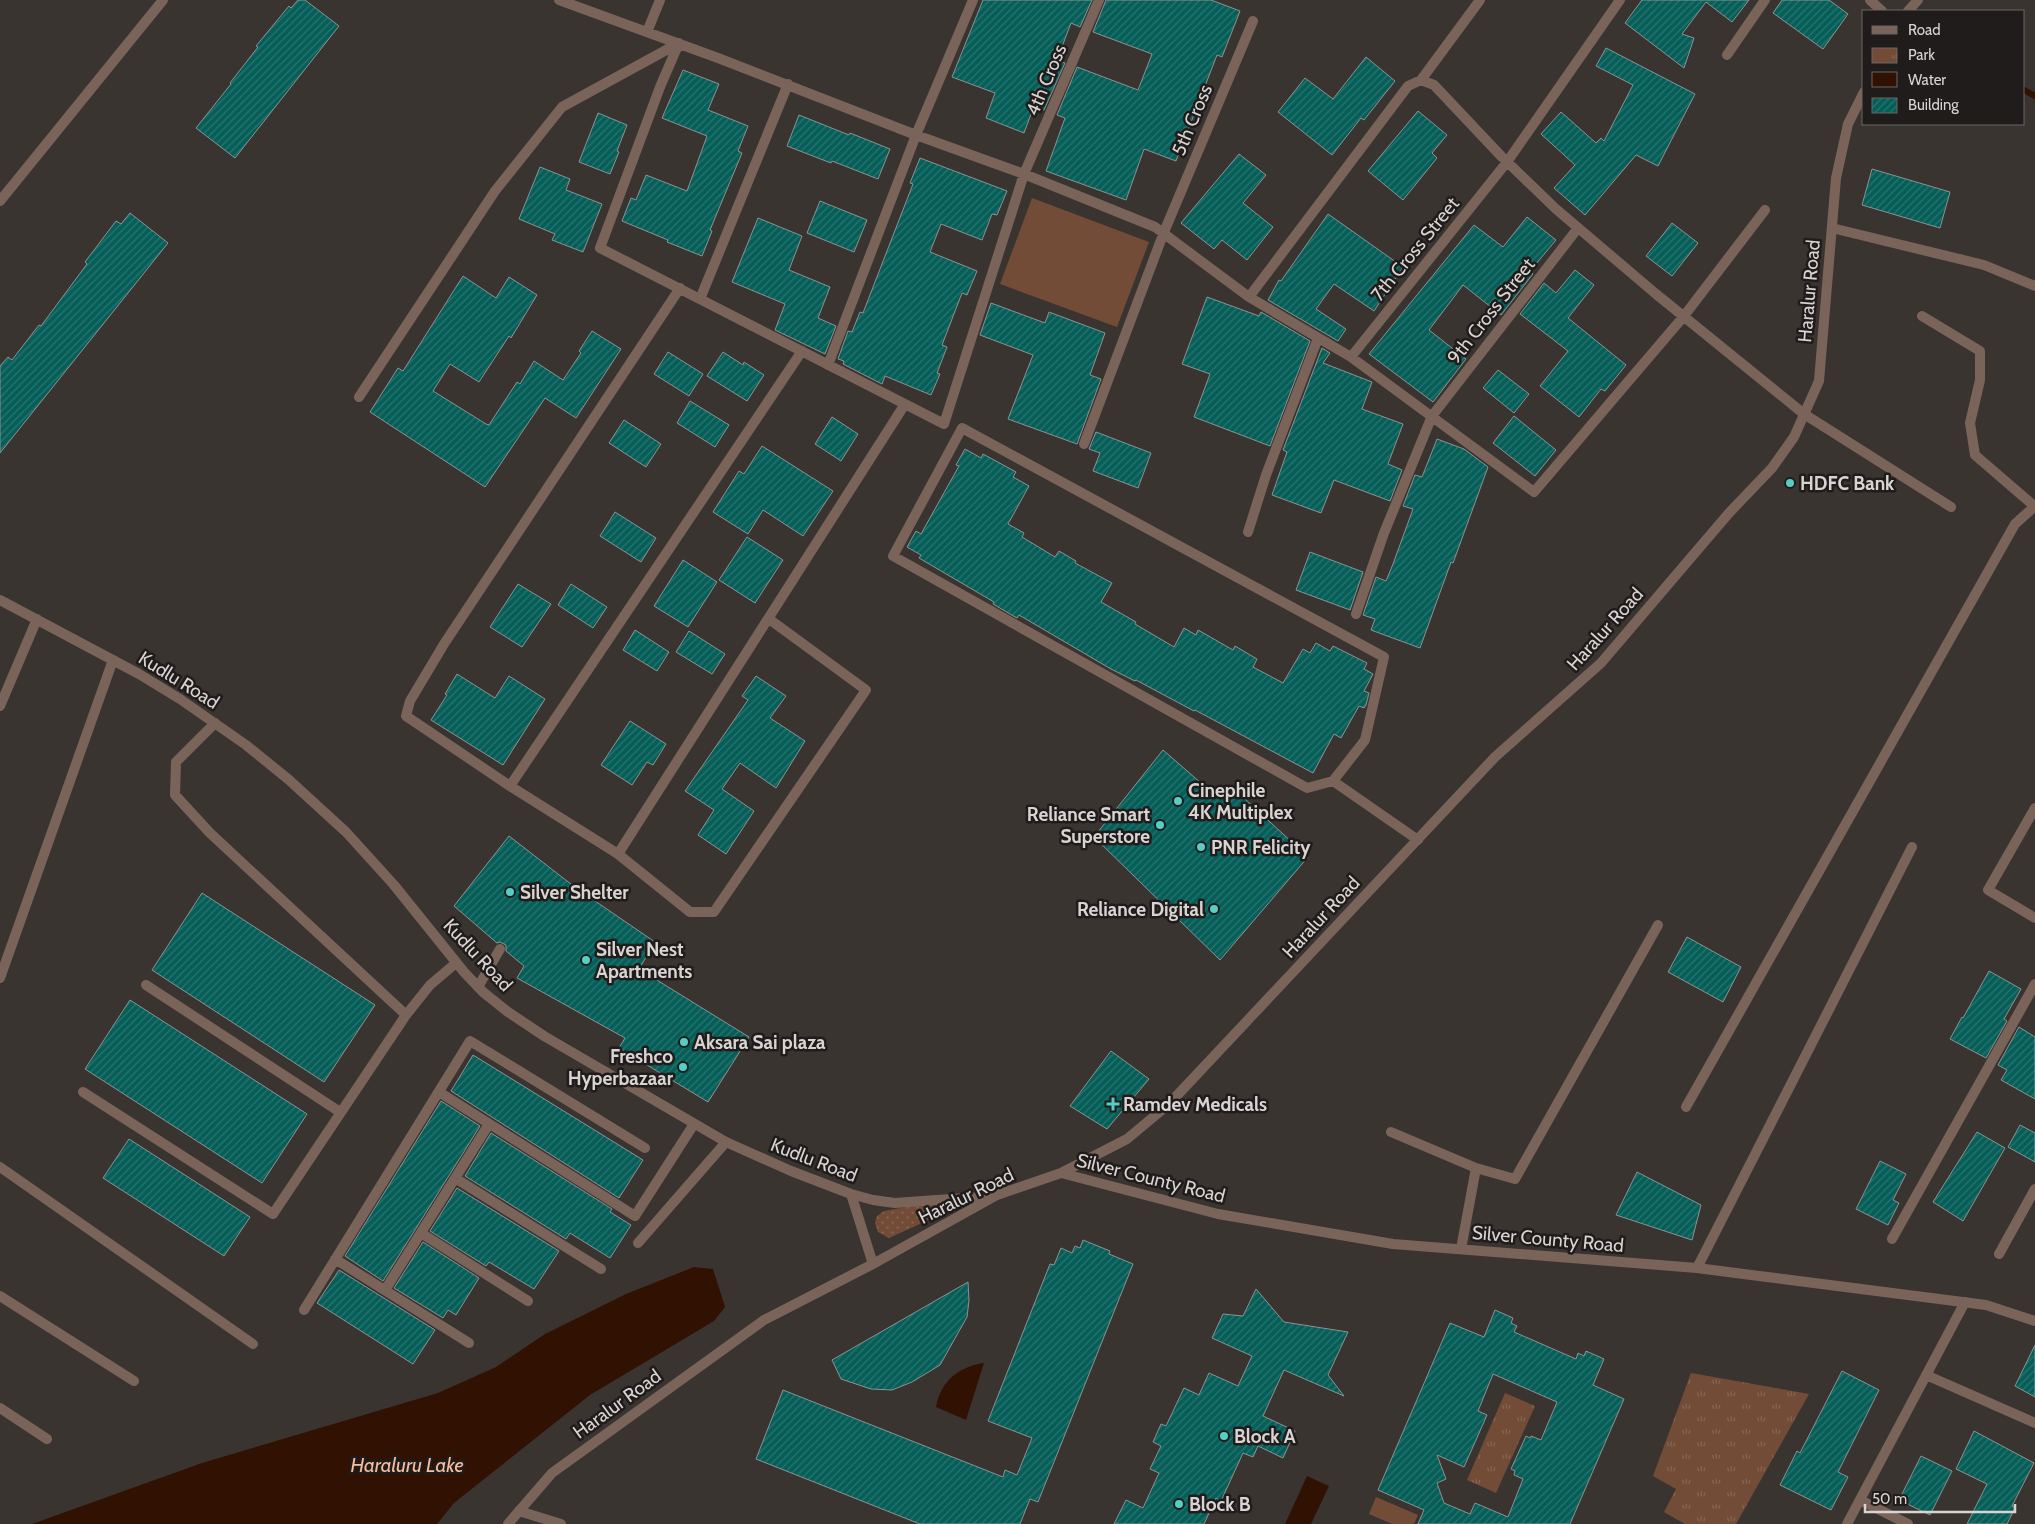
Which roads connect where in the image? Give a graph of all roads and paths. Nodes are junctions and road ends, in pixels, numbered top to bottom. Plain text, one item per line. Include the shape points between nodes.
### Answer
1 (163, 0) edge
2 (560, 0) edge
3 (660, 0) edge
4 (973, 0) edge
5 (1099, 0) edge
6 (1480, 0) edge
7 (1620, 0) edge
8 (1766, 0) edge
9 (1870, 0) edge
10 (1918, 0) edge
11 (1881, 10) edge
12 (1909, 10) edge
13 (1253, 21) dead end
14 (646, 32) junction
15 (679, 43) junction
16 (1727, 54) dead end
17 (1421, 80) junction
18 (788, 84) junction
19 (1862, 96) edge
20 (916, 135) junction
21 (1507, 162) junction
22 (1024, 174) junction
23 (0, 202) edge
24 (1765, 210) dead end
25 (1578, 228) junction
26 (1832, 228) junction
27 (1164, 232) junction
28 (2035, 286) edge
29 (680, 288) junction
30 (1249, 297) junction
31 (700, 299) junction
32 (1684, 316) junction
33 (1922, 316) dead end
34 (1318, 338) junction
35 (802, 352) junction
36 (1351, 357) junction
37 (828, 364) junction
38 (359, 397) dead end
39 (906, 404) junction
40 (1804, 414) junction
41 (1432, 416) junction
42 (1084, 444) dead end
43 (2034, 506) edge
44 (1951, 507) dead end
45 (1248, 532) dead end
46 (0, 600) edge
47 (1356, 614) dead end
48 (37, 619) junction
49 (769, 619) junction
50 (113, 660) junction
51 (0, 706) edge
52 (215, 723) junction
53 (1334, 781) junction
54 (510, 786) junction
55 (2035, 808) edge
56 (1418, 840) junction
57 (1912, 847) dead end
58 (618, 854) junction
59 (2035, 918) edge
60 (1658, 925) dead end
61 (500, 950) dead end
62 (456, 962) junction
63 (0, 978) edge
64 (2035, 984) edge
65 (146, 985) dead end
66 (478, 987) junction
67 (406, 1015) junction
68 (83, 1092) dead end
69 (439, 1092) junction
70 (1686, 1107) dead end
71 (340, 1112) junction
72 (489, 1124) junction
73 (694, 1124) junction
74 (1391, 1132) dead end
75 (726, 1142) junction
76 (645, 1148) dead end
77 (0, 1167) edge
78 (1476, 1168) junction
79 (1061, 1173) junction
80 (456, 1178) junction
81 (2035, 1189) edge
82 (851, 1194) junction
83 (997, 1196) junction
84 (421, 1233) junction
85 (1892, 1239) dead end
86 (638, 1244) dead end
87 (1461, 1249) junction
88 (1999, 1254) dead end
89 (335, 1259) junction
90 (873, 1264) junction
91 (1697, 1268) junction
92 (601, 1269) dead end
93 (385, 1290) junction
94 (0, 1296) edge
95 (528, 1301) dead end
96 (1965, 1302) junction
97 (304, 1310) dead end
98 (2035, 1321) edge
99 (469, 1343) dead end
100 (253, 1344) dead end
101 (1926, 1375) junction
102 (134, 1382) dead end
103 (0, 1408) edge
104 (2035, 1424) edge
105 (47, 1439) dead end
106 (1860, 1500) junction
107 (519, 1511) junction
108 (508, 1524) edge
109 (561, 1524) edge
110 (1847, 1524) edge
111 (1908, 1524) edge

1 - 23 street
2 - 14 street
3 - 14 street
4 - 20 street
5 - 22 street, 4th Cross
6 - 17 street
7 - 21 street, 7th Cross Street
8 - 16 street
9 - 11 street
10 - 12 street
13 - 27 street, 5th Cross
14 - 15 street
15 - 18 street
15 - 29 street via 600,248
15 - 38 street via 562,107 496,191
17 - 21 street via 1434,85
17 - 30 street via 1408,86
18 - 20 street
18 - 31 street
19 - 26 street, Haralur Road via 1848,124 1836,178
20 - 22 street
20 - 37 street
21 - 25 street
21 - 36 street, 7th Cross Street
22 - 27 street
22 - 39 street, 4th Cross via 944,424
24 - 32 street
25 - 32 street
25 - 41 street, 9th Cross Street
26 - 28 street via 1984,265
26 - 40 street, Haralur Road via 1819,381
27 - 30 street
27 - 42 street, 5th Cross
29 - 31 street
29 - 54 street via 444,644 410,701 406,716
30 - 34 street
31 - 35 street
32 - 40 street
32 - 41 street via 1534,492
33 - 43 street via 1980,351 1980,380 1970,423 1975,454
34 - 36 street
34 - 45 street
35 - 37 street
35 - 54 street
36 - 41 street
37 - 39 street
39 - 49 street
40 - 44 street
40 - 56 street, Haralur Road via 1794,437 1772,468 1729,513 1601,663 1495,757
41 - 47 street, 9th Cross Street via 1384,533
43 - 70 street via 2015,524
46 - 48 street, Kudlu Road
48 - 50 street, Kudlu Road
48 - 51 street
49 - 58 street
49 - 58 street via 866,690 714,912 690,912
50 - 52 street, Kudlu Road
50 - 63 street
52 - 62 street, Kudlu Road via 302,790 346,832
52 - 67 street via 176,762 175,795 210,833
53 - 53 street via 1365,740 1384,657 962,428 893,556 1307,788
53 - 56 street
54 - 58 street
55 - 59 street via 1988,890
56 - 79 street, Haralur Road via 1168,1104 1128,1139
57 - 91 street
60 - 78 street via 1515,1179
61 - 66 street
62 - 66 street, Kudlu Road
62 - 67 street via 430,985
64 - 85 street
65 - 71 street
66 - 73 street, Kudlu Road via 544,1036
67 - 71 street
68 - 71 street via 273,1214
69 - 72 street
69 - 76 street via 470,1041
69 - 89 street
72 - 73 street via 635,1216
72 - 80 street
73 - 75 street, Kudlu Road
74 - 78 street
75 - 82 street, Kudlu Road via 791,1172
75 - 86 street
77 - 100 street
78 - 87 street
79 - 83 street, Haralur Road
79 - 87 street, Silver County Road via 1218,1214 1393,1244
80 - 84 street
80 - 92 street
81 - 88 street
82 - 83 street, Kudlu Road via 895,1202
82 - 90 street
83 - 90 street, Haralur Road
84 - 93 street
84 - 95 street
87 - 91 street, Silver County Road
89 - 93 street
89 - 97 street
90 - 107 street, Haralur Road via 764,1320 552,1473
91 - 96 street, Silver County Road
93 - 99 street
94 - 102 street
96 - 98 street, Silver County Road via 1986,1305
96 - 101 street
101 - 104 street
101 - 106 street
103 - 105 street
106 - 110 street
106 - 111 street
107 - 108 street, Haralur Road
107 - 109 street

